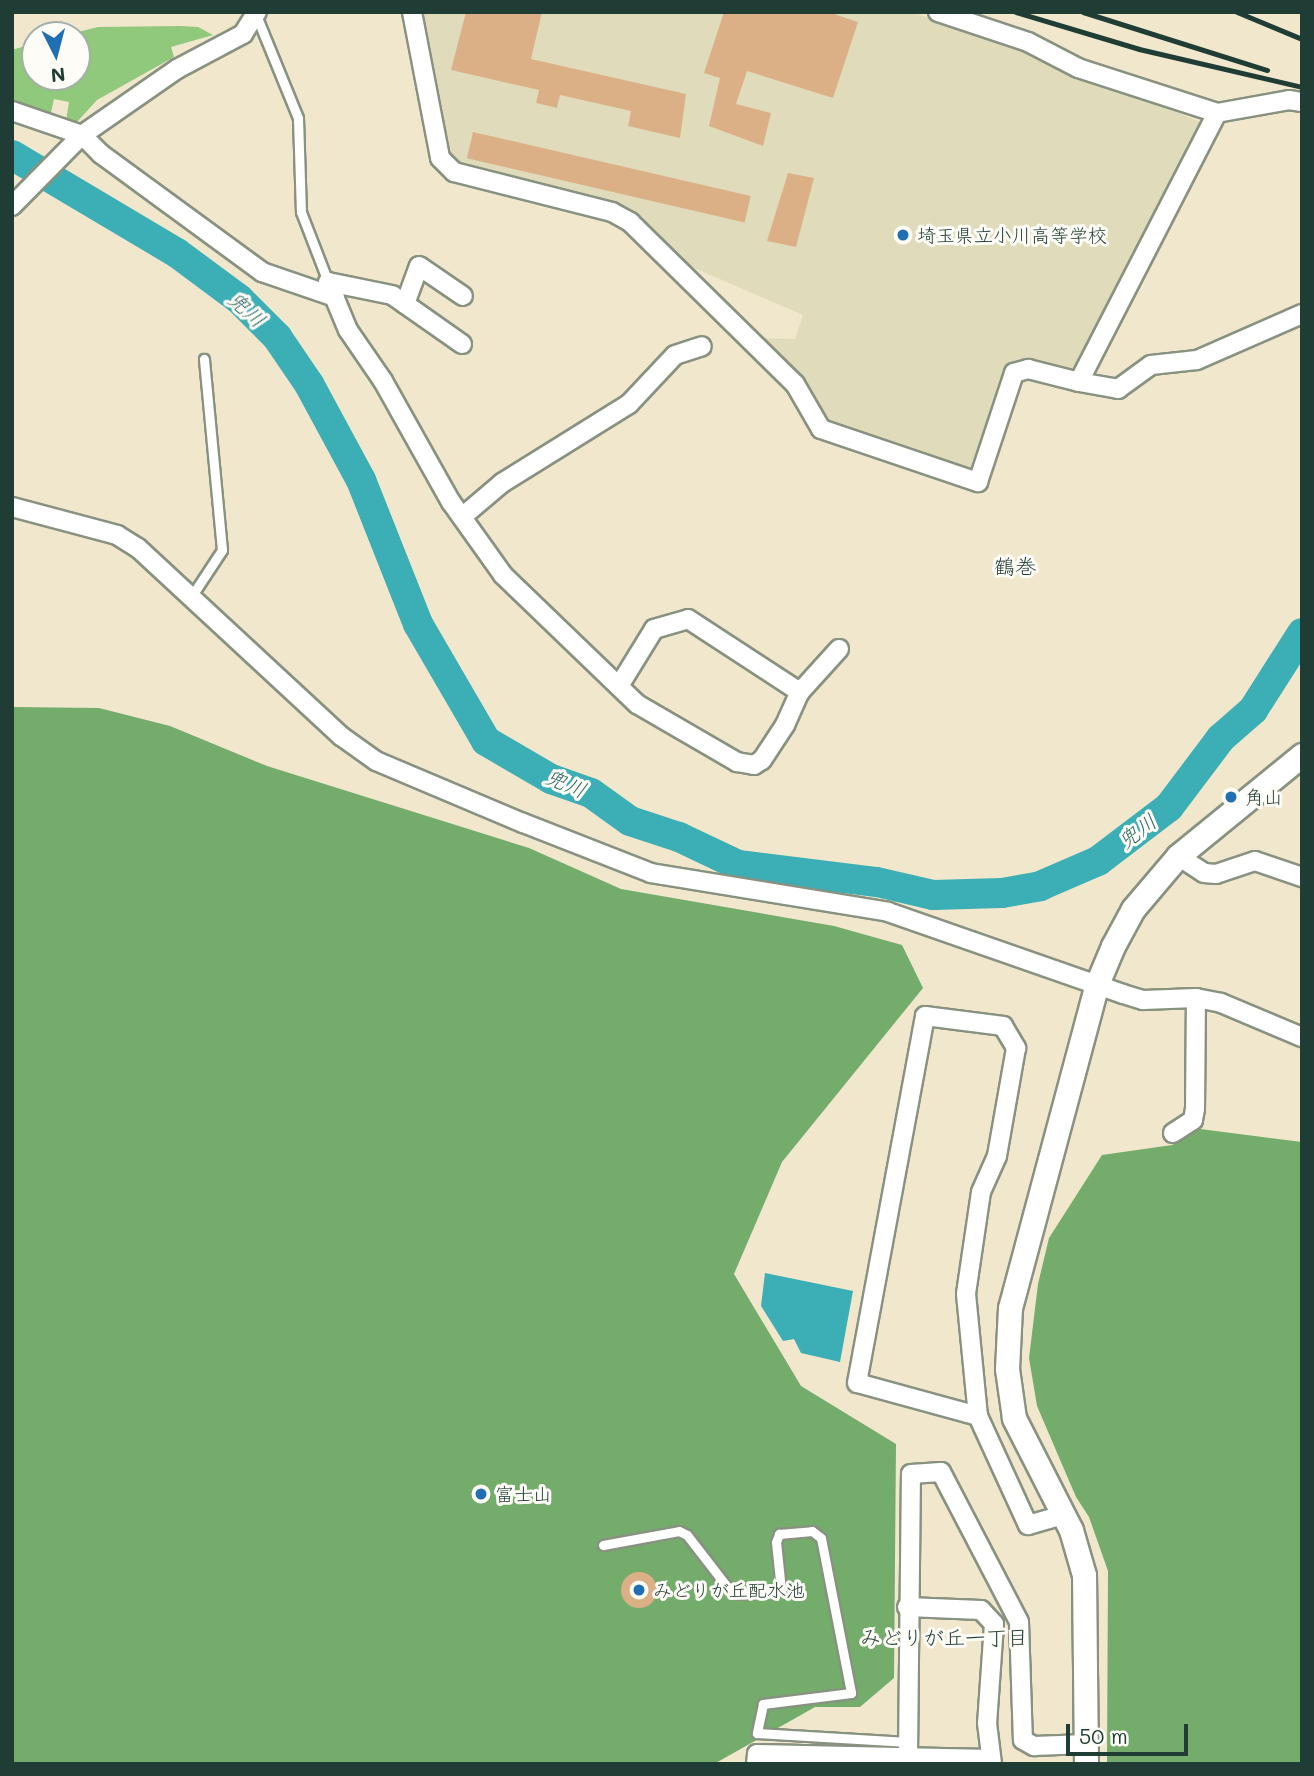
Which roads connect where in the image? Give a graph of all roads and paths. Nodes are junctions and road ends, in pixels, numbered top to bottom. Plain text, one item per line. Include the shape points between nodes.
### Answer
1 (412, 12) edge
2 (938, 12) edge
3 (254, 13) edge
4 (1302, 102) edge
5 (12, 111) edge
6 (1217, 113) junction
7 (79, 138) junction
8 (12, 206) edge
9 (331, 289) junction
10 (463, 296) dead end
11 (405, 304) junction
12 (1302, 314) edge
13 (462, 344) dead end
14 (702, 346) dead end
15 (204, 359) dead end
16 (1079, 382) junction
17 (12, 507) edge
18 (462, 517) junction
19 (191, 597) junction
20 (839, 649) dead end
21 (619, 686) junction
22 (800, 692) junction
23 (1302, 755) edge
24 (1178, 856) junction
25 (1302, 877) edge
26 (1097, 984) junction
27 (1196, 998) junction
28 (1302, 1037) edge
29 (1173, 1133) dead end
30 (978, 1416) junction
31 (1063, 1515) junction
32 (603, 1545) dead end
33 (907, 1607) junction
34 (908, 1749) junction
35 (1086, 1754) edge
36 (992, 1761) edge
37 (756, 1764) edge

1 - 16 street via 440,159 454,172 612,212 630,222 795,384 821,429 978,482 1014,373 1028,369
2 - 6 street via 1028,42 1078,68
3 - 7 street via 243,34 177,69
3 - 9 lane via 298,118 301,212
4 - 6 street via 1289,100
5 - 7 street
6 - 16 street
7 - 8 street
7 - 9 street via 262,272
9 - 11 street via 392,295
9 - 18 street via 348,330
10 - 11 street via 419,266
11 - 13 street
12 - 16 street via 1197,360 1151,365 1118,389
14 - 18 street via 675,355 629,404 502,483
15 - 19 lane via 222,550
17 - 19 street via 117,535
18 - 21 street via 503,575
19 - 26 street via 341,736 376,761 414,778 651,873 888,912
20 - 22 street
21 - 22 street via 654,629 688,619
21 - 22 street via 637,704 737,762 754,765 785,725
23 - 24 street via 1211,824
24 - 25 street via 1204,873 1216,874 1255,861
24 - 26 street via 1133,909
26 - 27 street via 1143,1000
26 - 31 street via 1010,1308 1007,1369 1014,1418
27 - 28 street via 1221,1003
27 - 29 street via 1195,1109 1193,1120
30 - 30 street via 857,1383 925,1016 1003,1027 1016,1048 997,1156 981,1192 967,1294
30 - 31 street via 1028,1525
31 - 35 street via 1084,1575
32 - 34 lane via 679,1531 728,1588 741,1594 781,1590 779,1534 812,1531 821,1538 851,1693 763,1704 757,1733
33 - 34 street
33 - 35 street via 911,1474 942,1472 1019,1622 1023,1741
33 - 36 street via 981,1610 994,1624 987,1702
34 - 36 street
34 - 37 street via 757,1754

